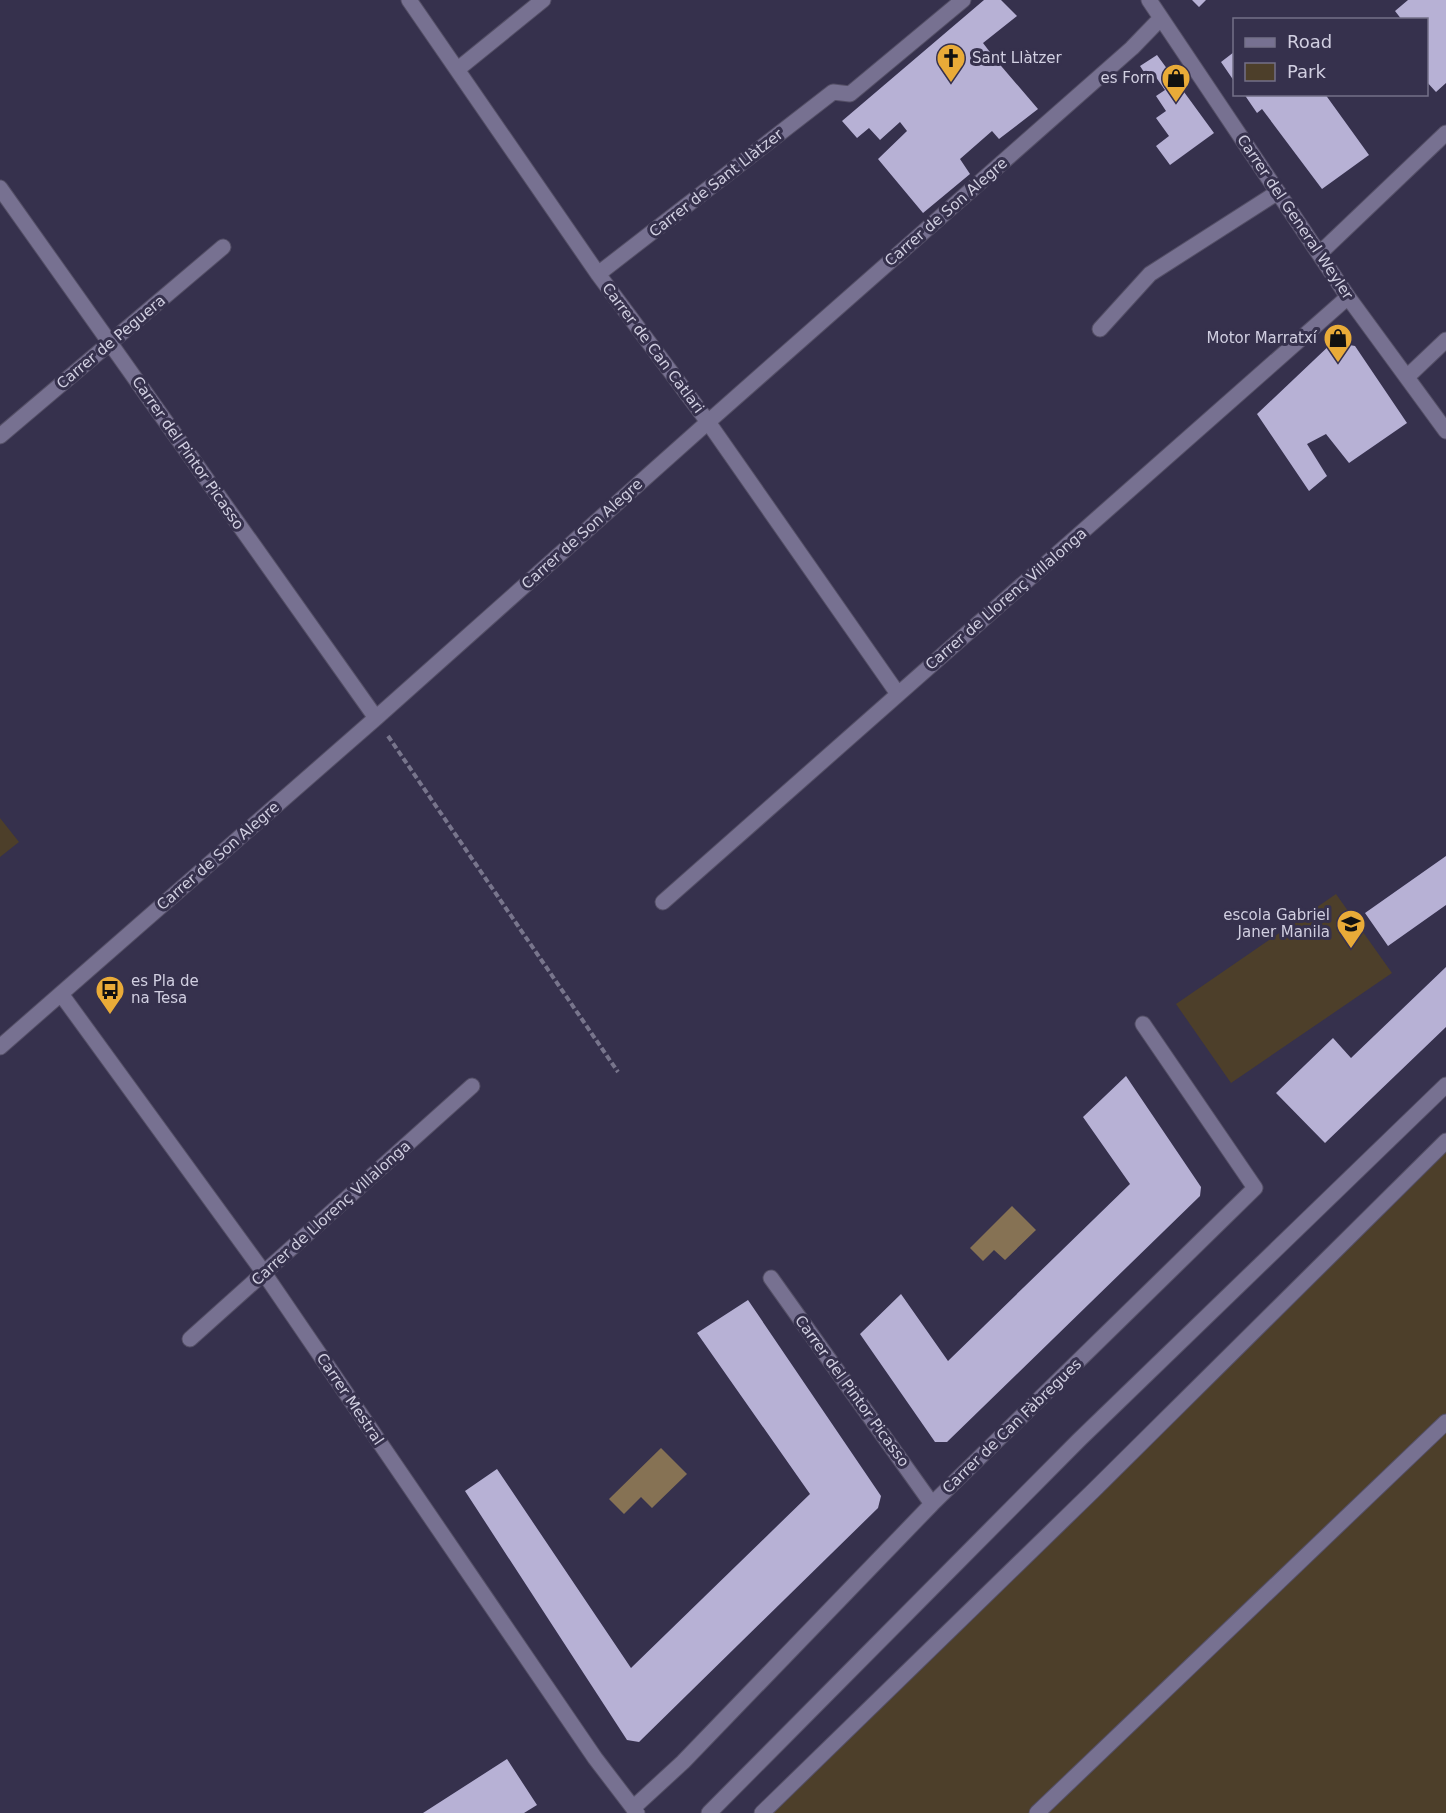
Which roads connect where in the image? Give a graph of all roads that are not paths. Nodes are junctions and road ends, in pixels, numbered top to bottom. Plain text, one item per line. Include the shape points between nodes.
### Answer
1 (409, 0) edge
2 (543, 0) edge
3 (963, 0) edge
4 (1149, 0) edge
5 (1161, 18) junction
6 (458, 69) junction
7 (1446, 133) edge
8 (0, 188) edge
9 (1278, 192) junction
10 (223, 248) dead end
11 (1319, 254) junction
12 (598, 274) junction
13 (1348, 297) junction
14 (1100, 329) dead end
15 (1446, 340) edge
16 (110, 343) junction
17 (1407, 377) junction
18 (708, 422) junction
19 (1446, 431) edge
20 (0, 436) edge
21 (898, 694) junction
22 (376, 718) junction
23 (663, 902) dead end
24 (61, 994) junction
25 (1143, 1024) dead end
26 (0, 1047) edge
27 (1446, 1085) edge
28 (472, 1086) dead end
29 (1446, 1141) edge
30 (264, 1273) junction
31 (771, 1278) dead end
32 (190, 1339) dead end
33 (1446, 1422) edge
34 (932, 1504) junction
35 (635, 1811) edge
36 (709, 1813) edge
37 (762, 1813) edge
38 (1037, 1813) edge

1 - 6 street, Carrer de Can Catlari
2 - 6 street
3 - 12 street, Carrer de Sant Llàtzer via 850,94 833,92
4 - 5 street, Carrer del General Weyler
5 - 9 street, Carrer del General Weyler
5 - 18 street, Carrer de Son Alegre via 1132,48
6 - 12 street, Carrer de Can Catlari
7 - 11 street
8 - 16 street, Carrer del Pintor Picasso
9 - 11 street, Carrer del General Weyler
9 - 14 street via 1150,274
10 - 16 street, Carrer de Peguera
11 - 13 street, Carrer del General Weyler
12 - 18 street, Carrer de Can Catlari
13 - 17 street, Carrer del General Weyler
13 - 21 street, Carrer de Llorenç Villalonga
15 - 17 street
16 - 20 street, Carrer de Peguera
16 - 22 street, Carrer del Pintor Picasso
17 - 19 street, Carrer del General Weyler
18 - 21 street, Carrer de Can Catlari
18 - 22 street, Carrer de Son Alegre
21 - 23 street, Carrer de Llorenç Villalonga
22 - 24 street, Carrer de Son Alegre
24 - 26 street, Carrer de Son Alegre
24 - 30 street, Carrer Mestral
25 - 34 street, Carrer de Can Fàbregues via 1255,1188
27 - 36 street via 1079,1440
28 - 30 street, Carrer de Llorenç Villalonga
29 - 37 street
30 - 32 street, Carrer de Llorenç Villalonga
30 - 35 street, Carrer Mestral
31 - 34 street, Carrer del Pintor Picasso
33 - 38 street
34 - 35 street, Carrer de Can Fàbregues

